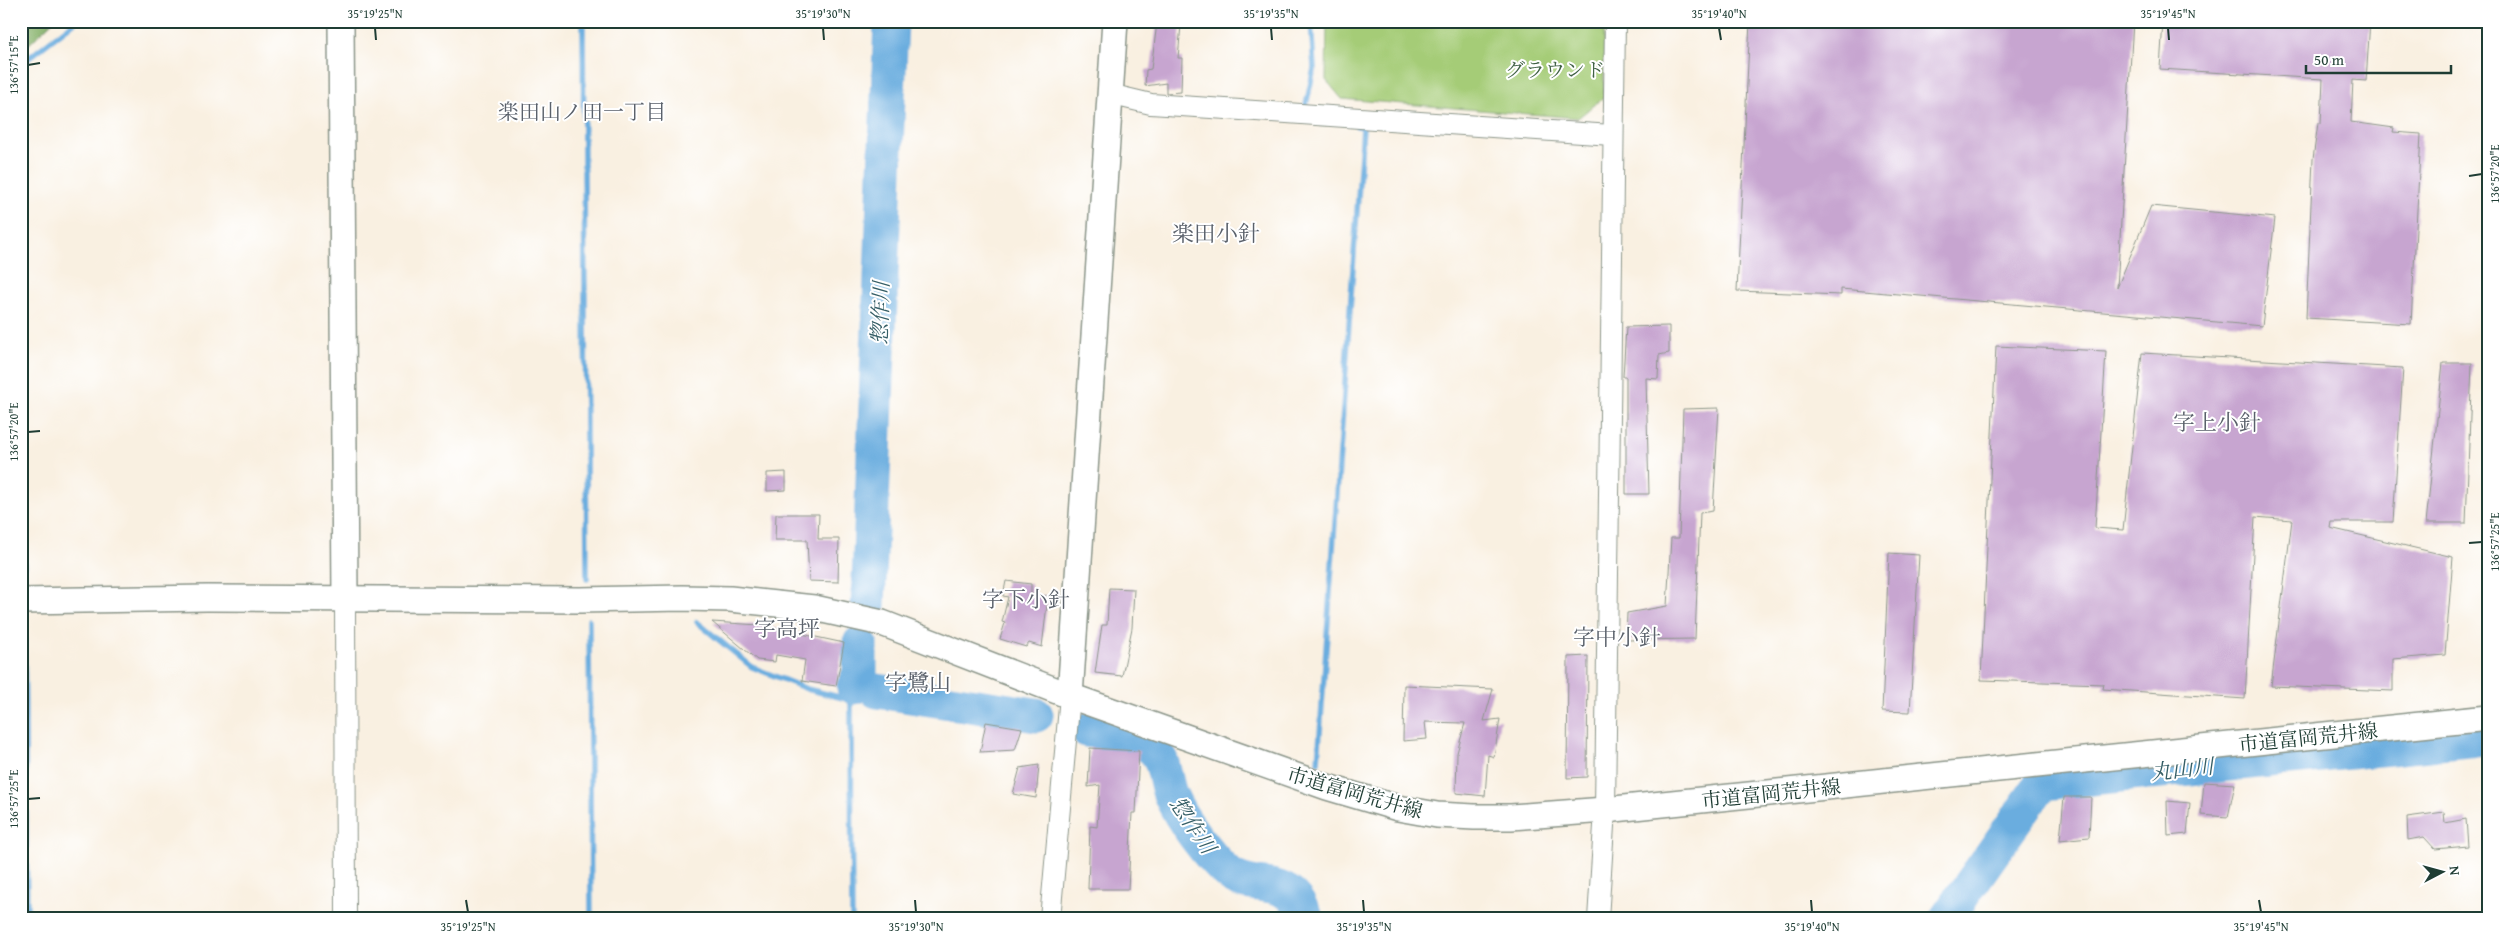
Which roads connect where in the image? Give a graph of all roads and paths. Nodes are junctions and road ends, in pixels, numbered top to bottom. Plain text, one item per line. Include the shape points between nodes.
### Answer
1 (340, 21) edge
2 (1115, 21) edge
3 (1615, 21) edge
4 (1109, 94) junction
5 (1612, 135) junction
6 (346, 598) junction
7 (21, 601) edge
8 (1070, 696) junction
9 (2488, 718) edge
10 (1605, 810) junction
11 (346, 919) edge
12 (1050, 919) edge
13 (1598, 919) edge

1 - 6 street
2 - 4 street
3 - 5 street
4 - 5 street via 1151,104
4 - 8 street
5 - 10 street
6 - 7 street, 市道富岡荒井線
6 - 8 street, 市道富岡荒井線 via 730,599 814,608 882,623
6 - 11 street
8 - 10 street, 市道富岡荒井線 via 1327,787 1398,808 1474,817
8 - 12 street
9 - 10 street, 市道富岡荒井線
10 - 13 street

